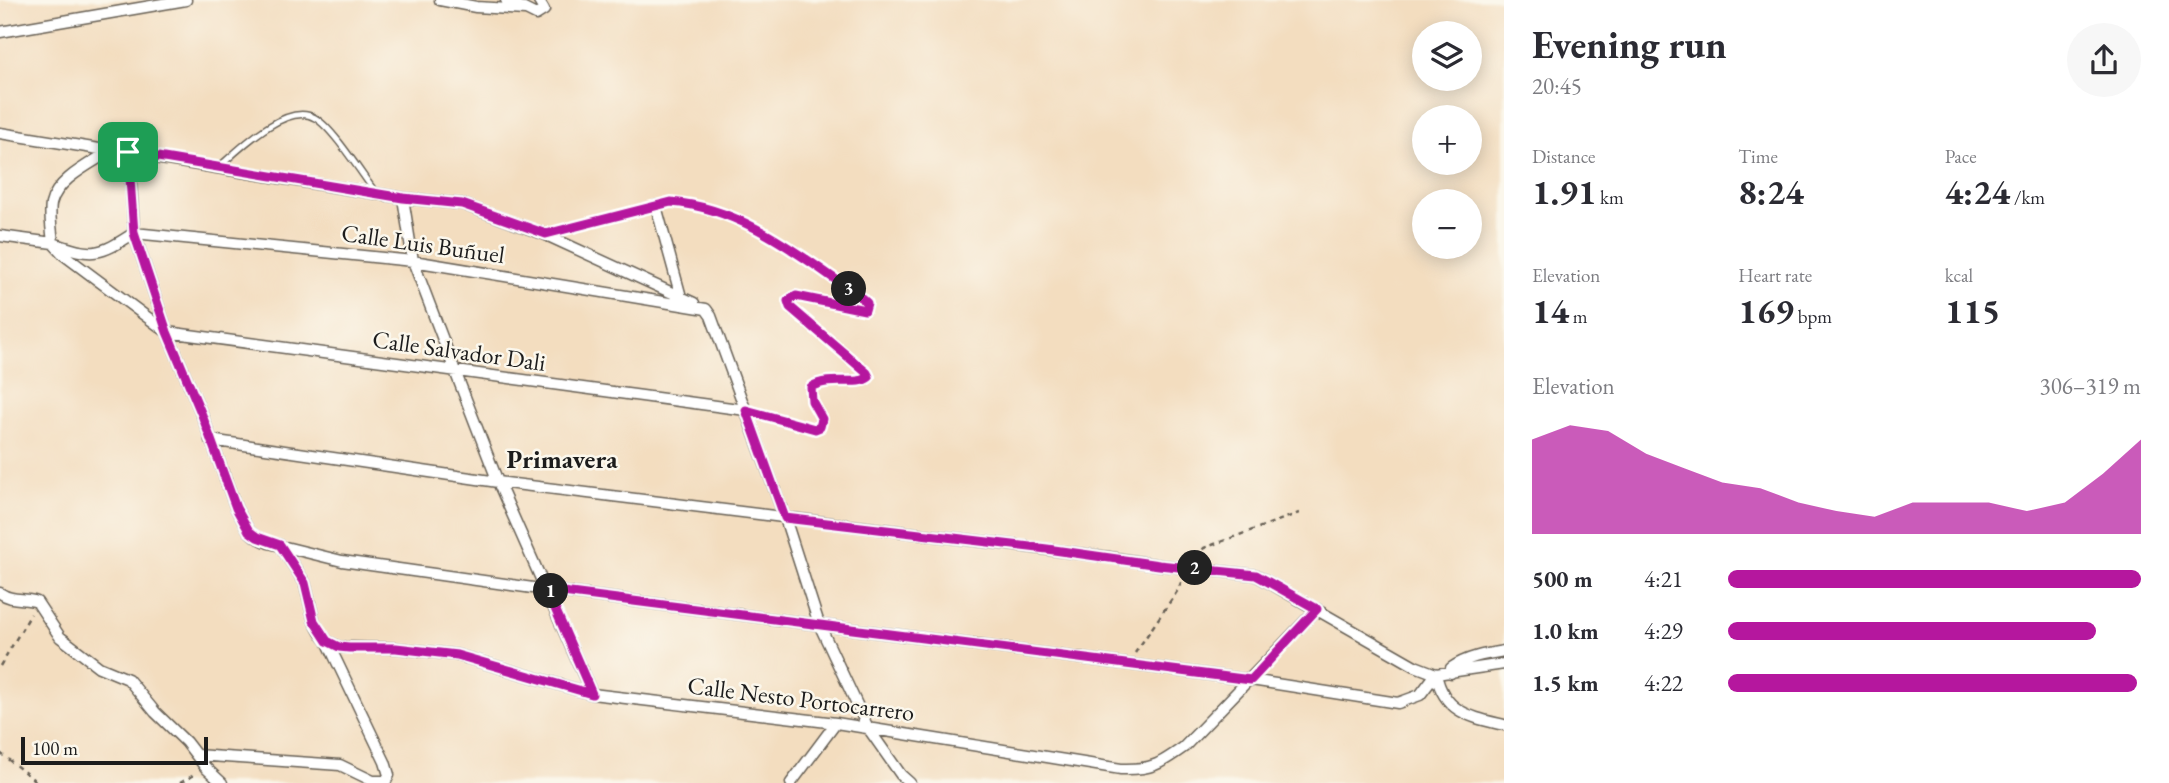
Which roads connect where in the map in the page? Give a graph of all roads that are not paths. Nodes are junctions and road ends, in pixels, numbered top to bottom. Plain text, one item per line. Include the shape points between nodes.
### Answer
1 (186, 0) edge
2 (440, 0) edge
3 (506, 0) edge
4 (538, 0) edge
5 (525, 10) junction
6 (0, 32) edge
7 (0, 133) edge
8 (113, 149) junction
9 (128, 152) junction
10 (219, 167) junction
11 (376, 193) junction
12 (403, 198) junction
13 (656, 206) road end
14 (134, 233) junction
15 (0, 236) edge
16 (53, 243) junction
17 (414, 261) junction
18 (681, 297) junction
19 (706, 309) junction
20 (167, 332) junction
21 (455, 371) junction
22 (746, 410) junction
23 (210, 440) junction
24 (498, 482) junction
25 (785, 518) junction
26 (280, 545) junction
27 (547, 590) junction
28 (0, 593) edge
29 (1317, 609) junction
30 (819, 624) junction
31 (327, 641) junction
32 (1504, 651) edge
33 (1504, 664) edge
34 (1451, 673) junction
35 (1436, 674) junction
36 (1251, 680) junction
37 (592, 694) junction
38 (836, 723) junction
39 (1504, 725) edge
40 (868, 728) junction
41 (196, 755) junction
42 (222, 783) edge
43 (791, 783) edge
44 (910, 783) edge

1 - 6 street
2 - 5 street
3 - 5 street
4 - 5 street via 543,12 536,15
7 - 8 street
8 - 9 street
8 - 16 street via 57,191 51,203
9 - 10 street
9 - 14 street
10 - 11 street
10 - 11 lane via 255,135 294,115 308,115 332,135
11 - 12 street
12 - 17 street
12 - 18 street via 462,204 546,234
13 - 18 street
14 - 16 street via 110,249 90,254
14 - 17 street, Calle Luis Buñuel
14 - 20 street
15 - 16 street
16 - 20 street
17 - 19 street, Calle Luis Buñuel
17 - 21 street
18 - 19 street
19 - 22 street
20 - 21 street, Calle Salvador Dali
20 - 23 street
21 - 22 street, Calle Salvador Dali
21 - 24 street
22 - 25 street
23 - 24 street
23 - 26 street via 249,531
24 - 25 street
24 - 27 street
25 - 29 street via 1256,575
25 - 30 street
26 - 27 street via 342,561
26 - 31 street via 305,583 314,621
27 - 30 street
27 - 37 street
28 - 41 street via 12,600 37,602 72,649 128,679
29 - 35 street
29 - 36 street, Calle Nesto Portocarrero
30 - 36 street
30 - 40 street
31 - 37 street, Calle Nesto Portocarrero via 339,647 457,655
31 - 41 street via 385,762 386,781 373,781 340,765
32 - 34 street via 1460,662
33 - 34 street
34 - 35 street
35 - 36 street via 1420,695 1398,703
35 - 39 street via 1447,701 1467,716
36 - 40 street, Calle Nesto Portocarrero via 1184,747 1161,764 1139,769
37 - 38 street, Calle Nesto Portocarrero
38 - 40 street, Calle Nesto Portocarrero
38 - 43 street
40 - 44 street
41 - 42 street

